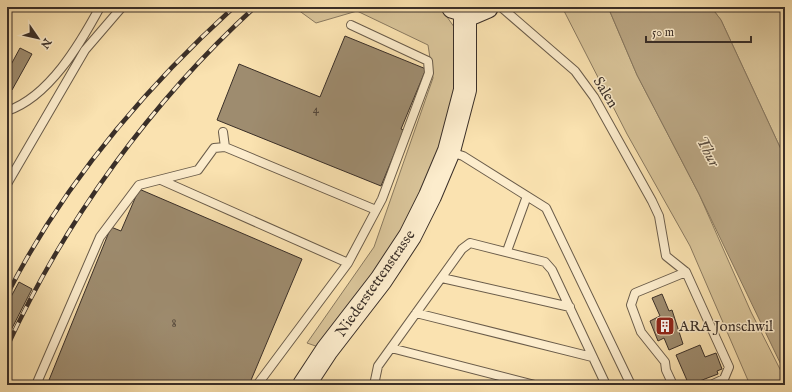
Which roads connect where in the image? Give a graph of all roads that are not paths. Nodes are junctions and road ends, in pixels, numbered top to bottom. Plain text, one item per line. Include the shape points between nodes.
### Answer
1 (100, 7) edge
2 (122, 7) edge
3 (488, 7) edge
4 (501, 7) edge
5 (459, 10) edge
6 (351, 25) dead end
7 (82, 48) junction
8 (7, 110) edge
9 (223, 132) dead end
10 (225, 147) junction
11 (450, 152) junction
12 (161, 180) junction
13 (7, 184) edge
14 (527, 196) junction
15 (376, 210) junction
16 (507, 251) junction
17 (348, 263) junction
18 (686, 272) junction
19 (442, 278) junction
20 (570, 307) junction
21 (416, 313) junction
22 (391, 348) junction
23 (592, 356) junction
24 (36, 385) edge
25 (257, 385) edge
26 (304, 385) edge
27 (374, 385) edge
28 (535, 385) edge
29 (606, 385) edge
30 (631, 385) edge
31 (673, 385) edge
32 (711, 385) edge

1 - 7 lane
2 - 7 lane
3 - 5 street via 479,12
4 - 18 lane, Salen via 575,71 598,104 652,201 658,216 666,256
5 - 11 street, Niederstettenstrasse via 465,90
6 - 15 lane via 428,60 429,73
7 - 8 lane via 36,96 20,106
7 - 13 lane
9 - 10 lane
10 - 12 lane via 214,148 198,170
10 - 15 lane
11 - 14 lane via 463,156
11 - 26 street, Niederstettenstrasse via 410,236 326,350
12 - 17 lane
12 - 24 lane via 139,185 100,237
14 - 16 lane
14 - 30 lane via 546,208 550,214
15 - 17 lane
16 - 19 lane via 470,243 462,249
16 - 20 lane via 545,262 552,270
17 - 25 lane
18 - 31 lane via 636,293 631,305 641,332 665,362
18 - 32 lane via 729,367 724,379
19 - 20 lane
19 - 21 lane
20 - 23 lane
21 - 22 lane
21 - 23 lane
22 - 27 lane via 378,366
22 - 28 lane
23 - 29 lane

